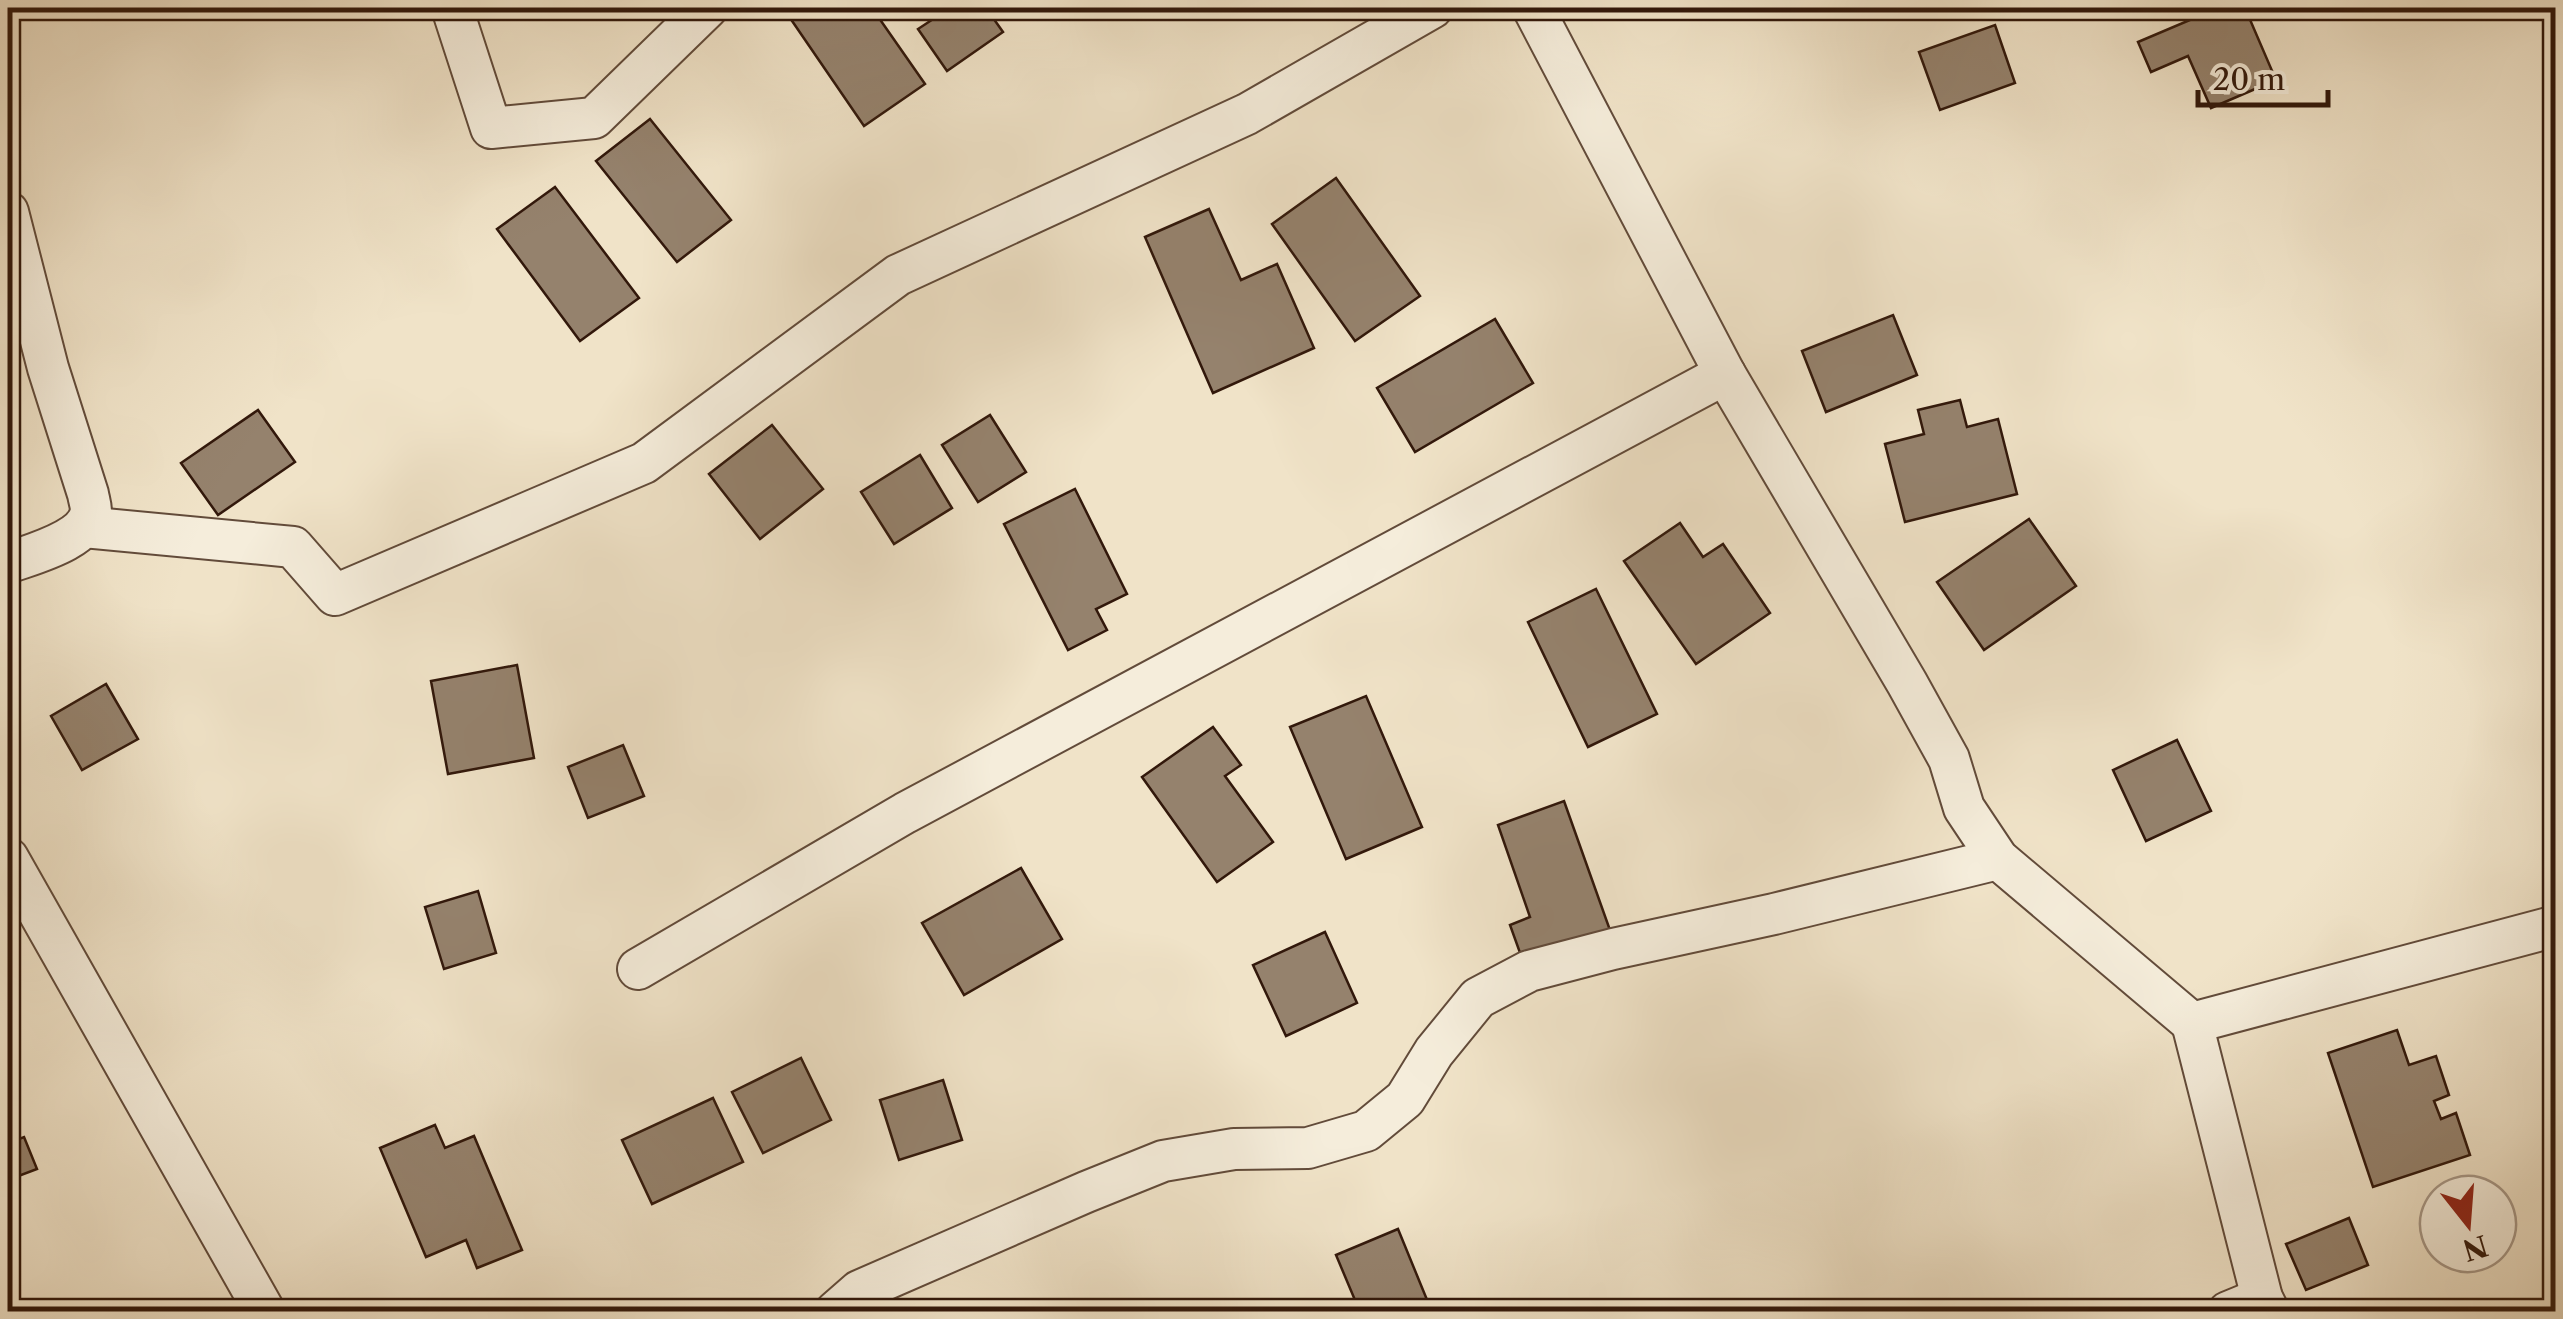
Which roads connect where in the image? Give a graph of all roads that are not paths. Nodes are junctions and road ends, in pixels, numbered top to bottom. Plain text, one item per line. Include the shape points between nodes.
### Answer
1 (452, 8) edge
2 (707, 8) edge
3 (1432, 8) edge
4 (1532, 8) edge
5 (8, 212) edge
6 (1725, 374) junction
7 (84, 527) junction
8 (8, 563) edge
9 (8, 858) edge
10 (1998, 859) junction
11 (2556, 926) edge
12 (638, 969) dead end
13 (2192, 1023) junction
14 (2253, 1307) edge
15 (264, 1312) edge
16 (835, 1312) edge

1 - 2 street via 491,128 594,118
3 - 7 street via 1247,114 898,275 644,463 335,594 293,547
4 - 6 street
5 - 7 street via 88,494 91,511
6 - 10 street via 1916,698 1964,808
6 - 12 street via 905,814
7 - 8 street
9 - 15 street
10 - 13 street
10 - 16 street via 1529,971 1478,998 1405,1098 1366,1132 1308,1148 1234,1149 1163,1161 858,1291
11 - 13 street
13 - 14 street

